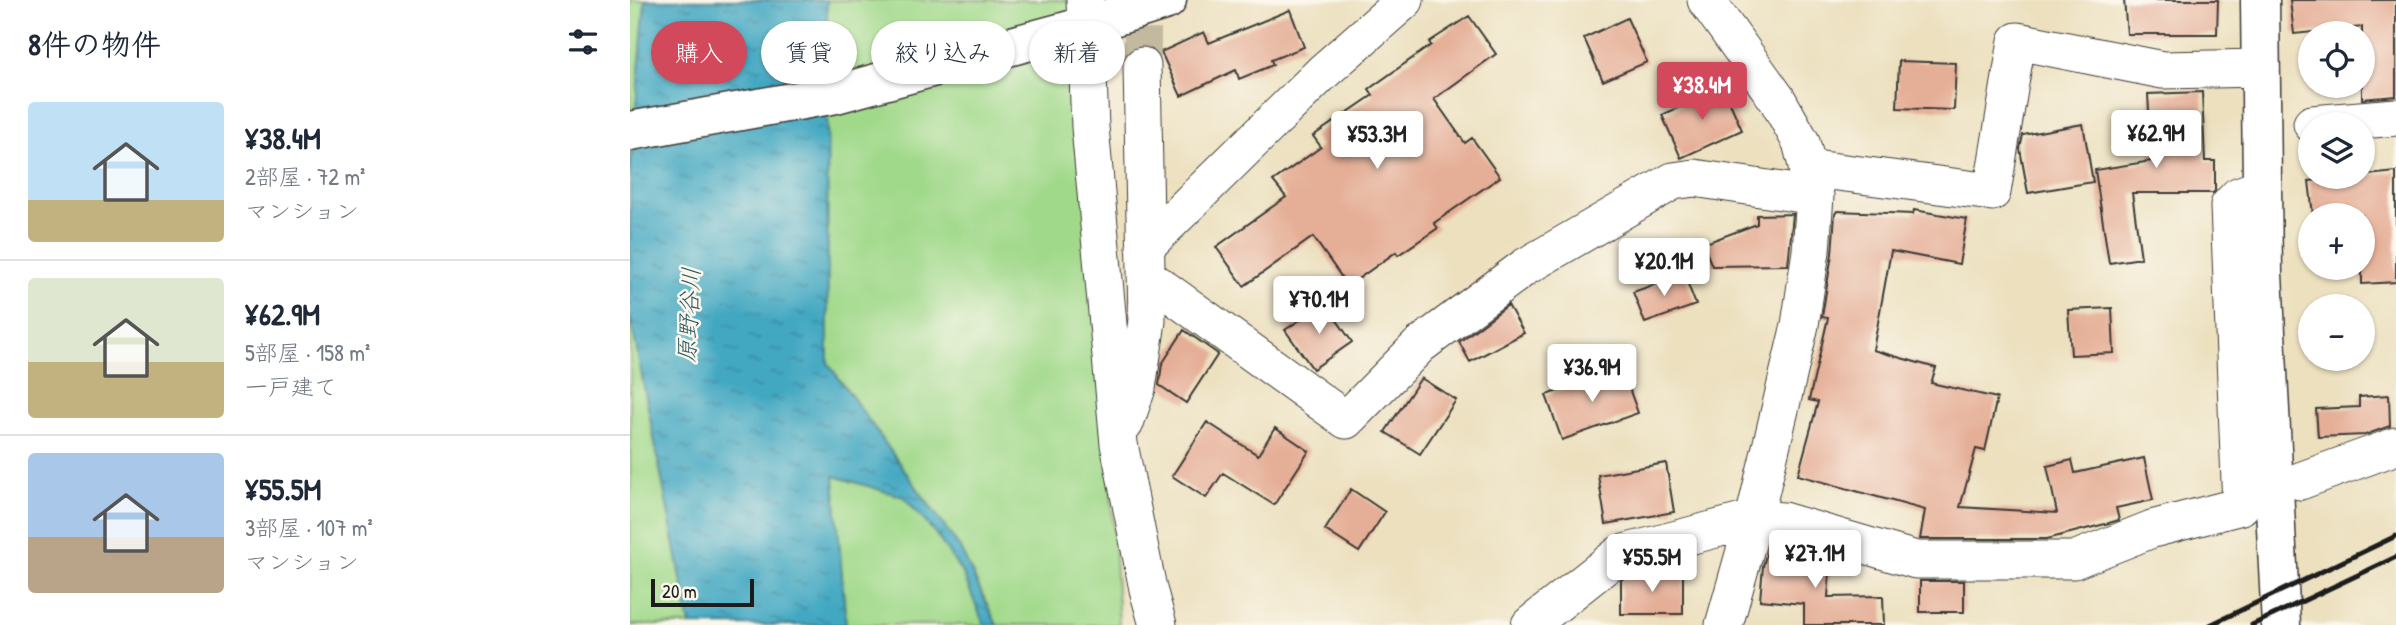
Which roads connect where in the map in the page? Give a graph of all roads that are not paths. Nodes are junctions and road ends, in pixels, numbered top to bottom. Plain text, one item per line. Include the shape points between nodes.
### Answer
1 (1167, 0) edge
2 (1405, 0) edge
3 (1706, 0) edge
4 (2260, 0) edge
5 (1085, 13) edge
6 (1142, 66) tunnel mouth
7 (2261, 68) junction
8 (2396, 117) edge
9 (2375, 119) edge
10 (2298, 125) edge
11 (2262, 128) junction
12 (630, 131) edge
13 (1811, 182) junction
14 (2263, 187) junction
15 (1145, 261) junction
16 (1119, 444) junction
17 (2396, 446) edge
18 (2300, 481) dead end
19 (1754, 519) junction
20 (1158, 625) edge
21 (1530, 625) edge
22 (1724, 625) edge
23 (2281, 625) edge

1 - 5 street
2 - 15 street via 1323,72
3 - 13 street via 1777,99 1801,142
4 - 7 street
5 - 12 street via 836,94
5 - 16 street via 1090,127
6 - 15 street
7 - 11 street
7 - 13 street via 2164,70 2017,41 1992,192
8 - 9 street
10 - 11 street
11 - 14 street
13 - 15 street via 1672,181 1525,267 1420,345 1346,420
13 - 19 street via 1811,251 1800,325
14 - 19 street via 2238,195 2229,206 2241,506 2152,529 2074,560 1916,560 1783,521
14 - 23 street via 2263,287
15 - 16 street via 1147,321 1137,388
16 - 20 street
17 - 18 street
19 - 21 street via 1620,554
19 - 22 street

